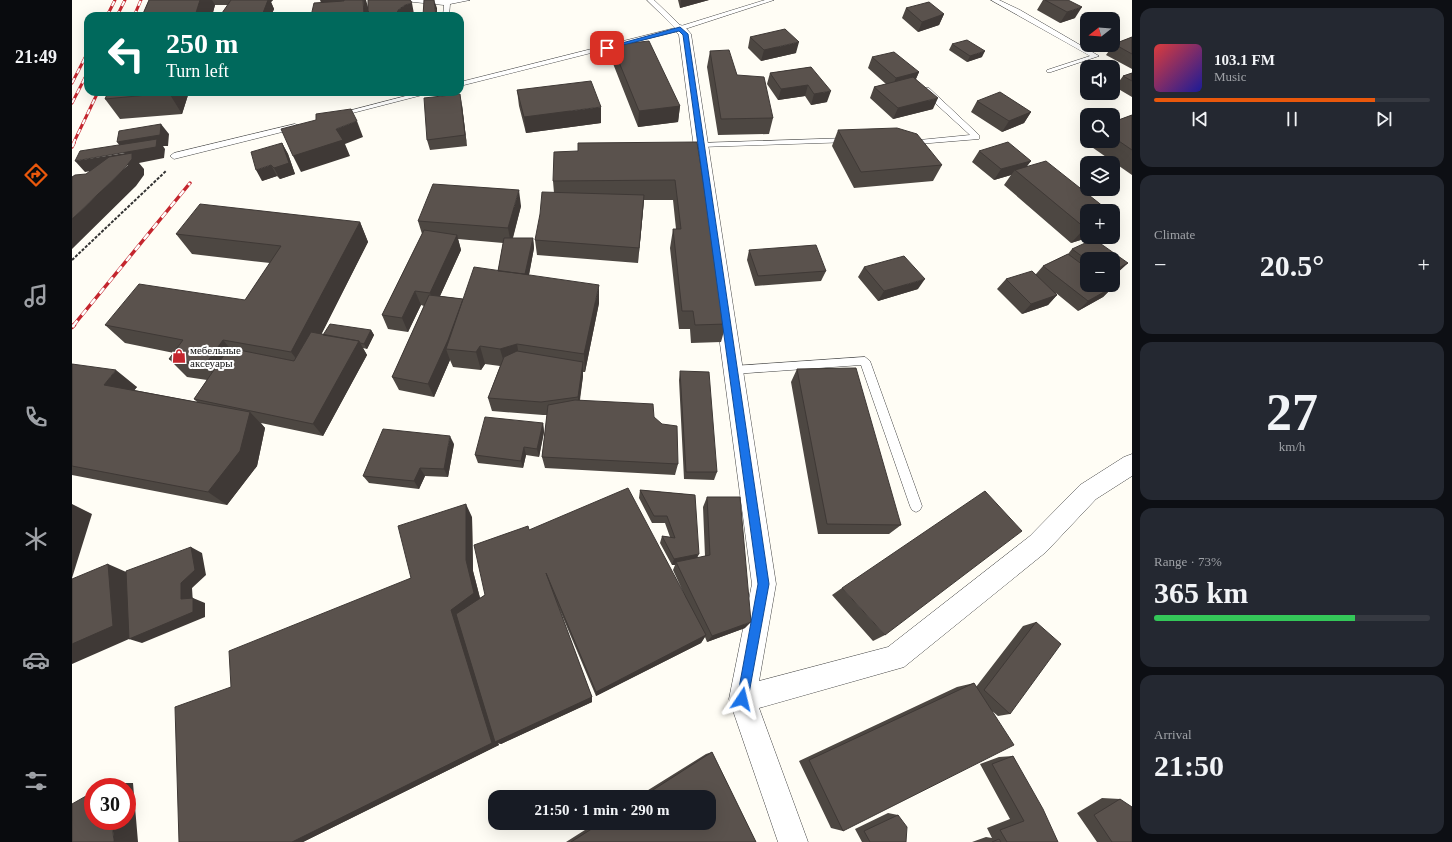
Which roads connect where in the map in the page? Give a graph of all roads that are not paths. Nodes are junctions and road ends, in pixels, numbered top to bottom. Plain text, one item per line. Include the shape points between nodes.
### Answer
1 (413, 0) edge
2 (467, 0) edge
3 (650, 0) edge
4 (771, 0) edge
5 (994, 0) edge
6 (447, 3) junction
7 (446, 12) edge
8 (680, 29) junction
9 (1049, 71) dead end
10 (464, 83) edge
11 (923, 87) edge
12 (414, 96) edge
13 (329, 117) edge
14 (306, 123) edge
15 (854, 140) edge
16 (898, 142) edge
17 (700, 145) junction
18 (174, 156) road end
19 (734, 370) junction
20 (1132, 464) edge
21 (916, 506) dead end
22 (742, 699) junction
23 (793, 842) edge

1 - 6 lane
2 - 6 lane
3 - 8 lane
4 - 8 lane
5 - 9 lane via 1096,56
6 - 7 lane
8 - 10 lane
8 - 17 street via 686,34
11 - 16 lane via 976,137
12 - 13 lane
14 - 18 lane
15 - 17 lane
17 - 19 street
19 - 21 lane via 865,361
19 - 22 street via 764,584
20 - 22 street via 1088,492 1038,544 895,658
22 - 23 street

